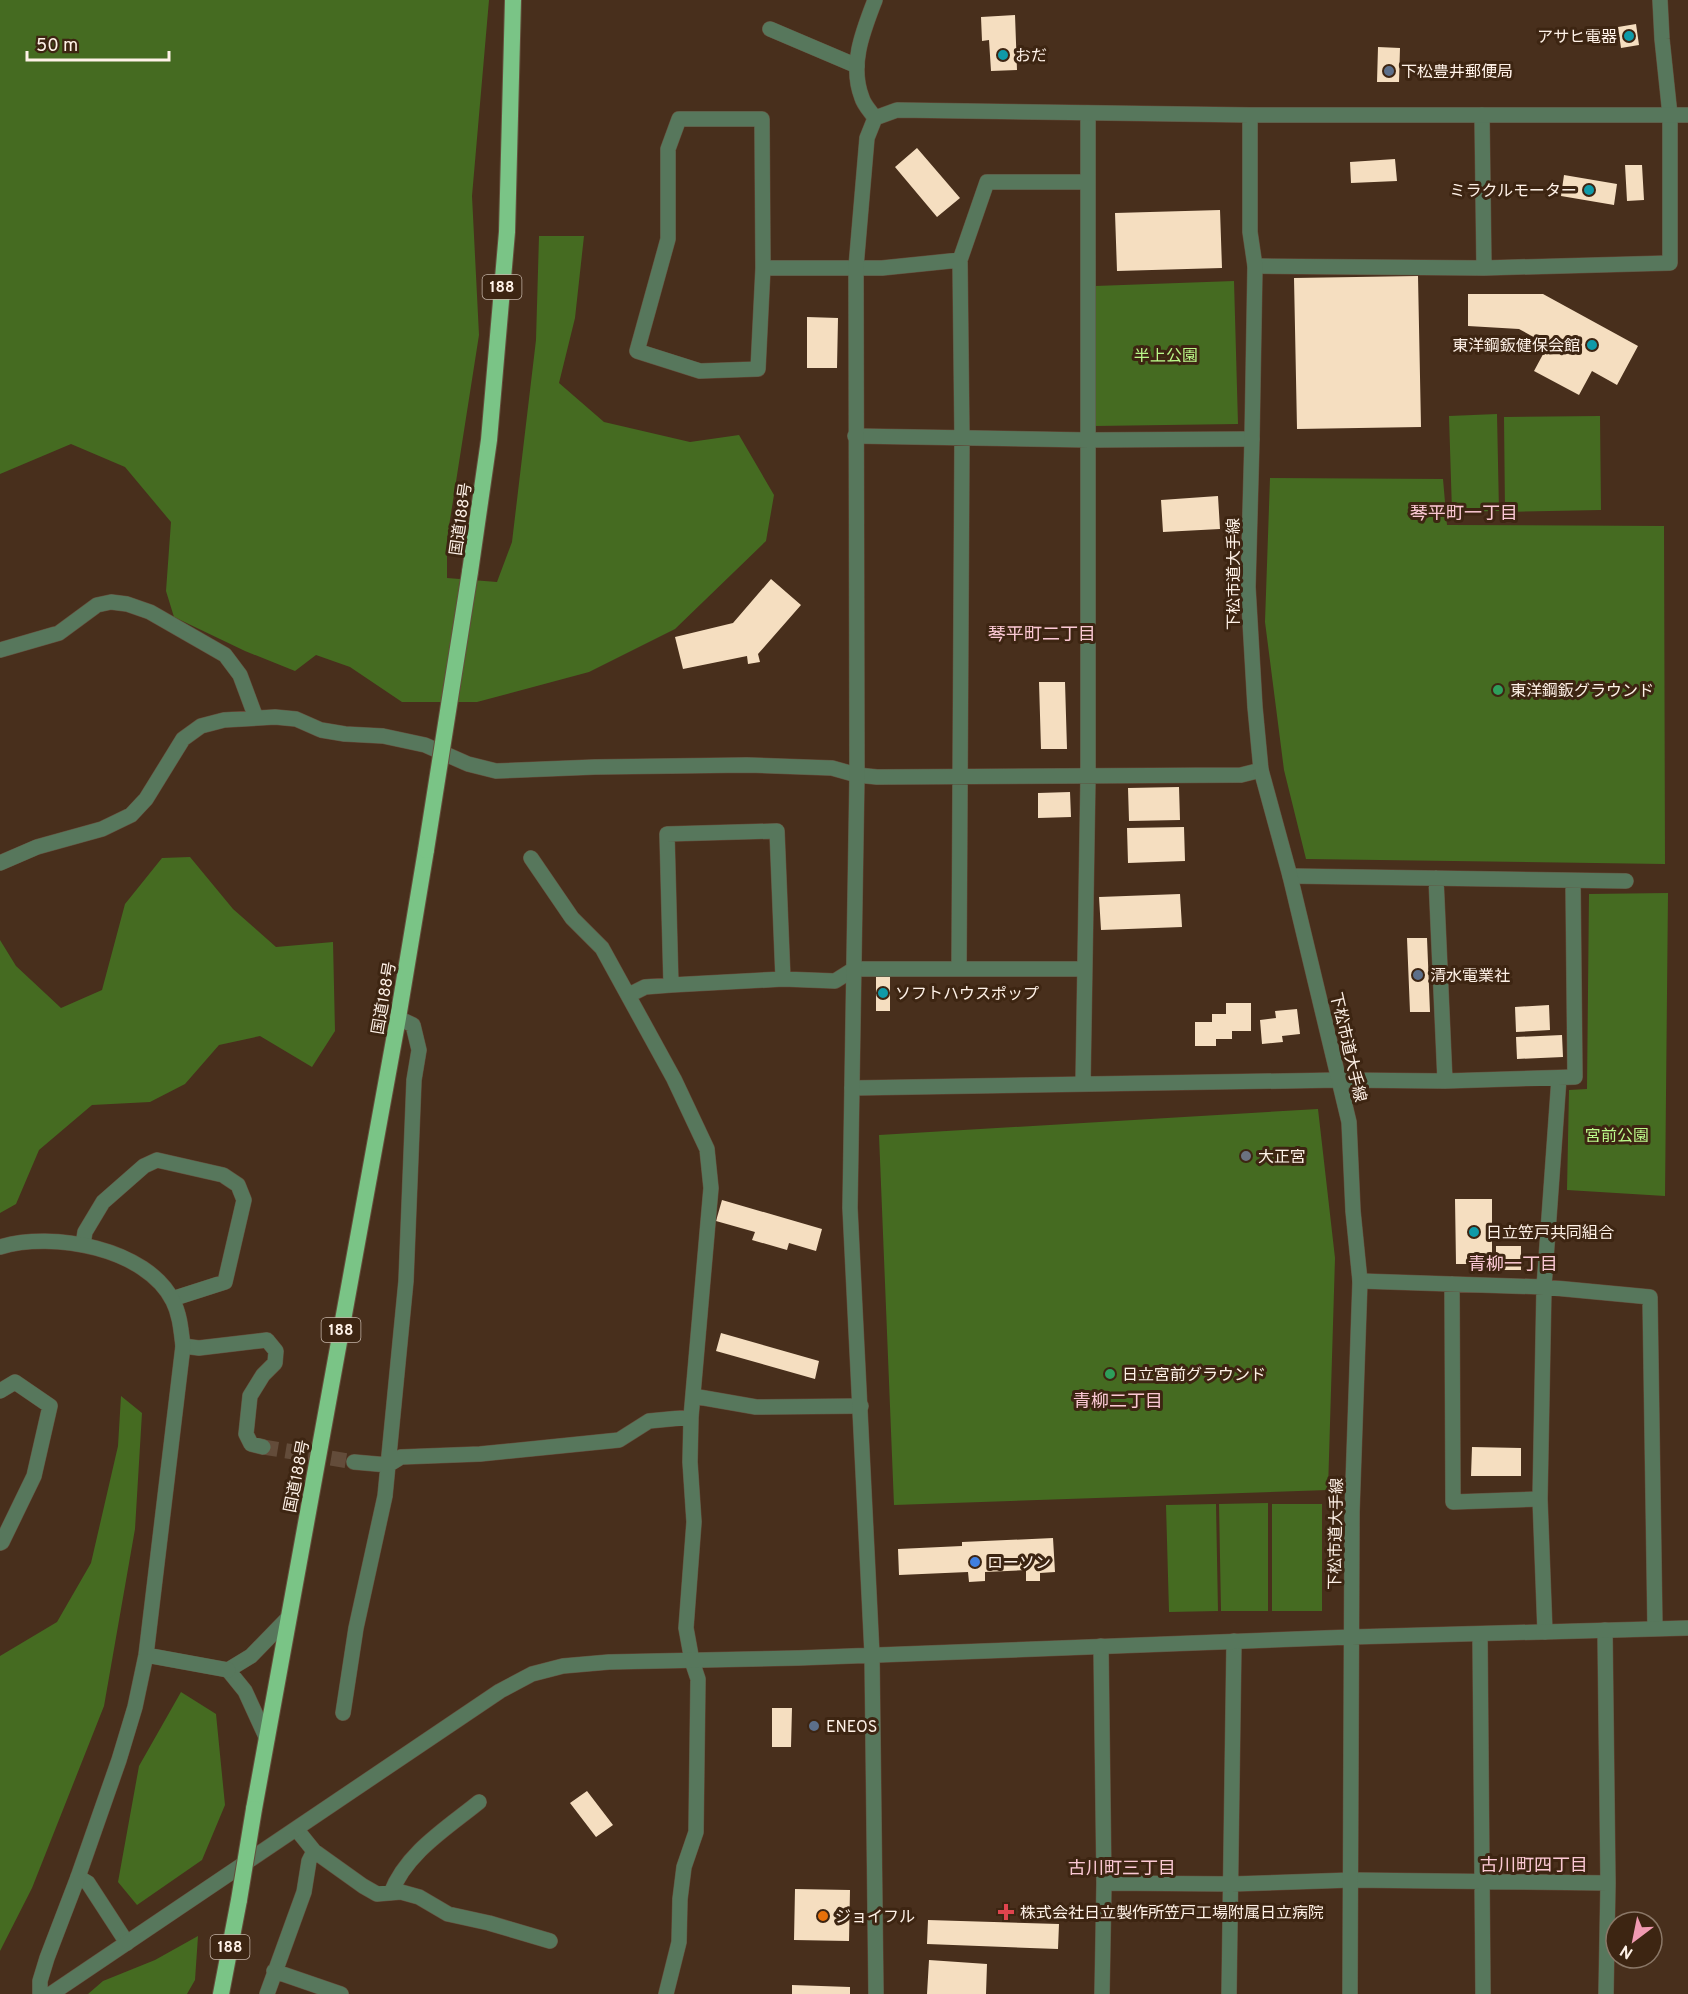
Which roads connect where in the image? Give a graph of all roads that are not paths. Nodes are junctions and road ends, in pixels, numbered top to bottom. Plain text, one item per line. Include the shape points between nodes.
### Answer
1 (513, 0) edge
2 (874, 0) edge
3 (1660, 0) edge
4 (770, 29) dead end
5 (856, 66) junction
6 (1088, 113) junction
7 (1250, 115) junction
8 (1482, 115) junction
9 (1670, 115) junction
10 (1688, 115) edge
11 (875, 118) junction
12 (1088, 182) junction
13 (960, 260) junction
14 (1254, 266) junction
15 (856, 267) junction
16 (763, 268) junction
17 (1484, 268) junction
18 (855, 436) junction
19 (962, 439) junction
20 (1089, 440) junction
21 (1252, 440) junction
22 (0, 650) edge
23 (256, 718) junction
24 (1261, 770) junction
25 (857, 775) junction
26 (961, 777) junction
27 (1088, 777) junction
28 (531, 858) dead end
29 (0, 863) edge
30 (1290, 876) junction
31 (1436, 878) junction
32 (1573, 881) junction
33 (1626, 881) dead end
34 (854, 969) junction
35 (959, 969) junction
36 (1083, 969) junction
37 (783, 980) junction
38 (671, 985) junction
39 (629, 995) junction
40 (398, 1018) junction
41 (1559, 1078) junction
42 (1339, 1080) junction
43 (1445, 1081) junction
44 (1083, 1084) junction
45 (852, 1088) junction
46 (83, 1244) junction
47 (0, 1247) edge
48 (1360, 1281) junction
49 (1452, 1284) junction
50 (1544, 1287) junction
51 (172, 1299) junction
52 (183, 1346) junction
53 (0, 1391) edge
54 (693, 1396) junction
55 (861, 1406) junction
56 (691, 1417) junction
57 (263, 1447) tunnel mouth
58 (354, 1462) tunnel mouth
59 (388, 1465) junction
60 (1540, 1499) junction
61 (0, 1543) edge
62 (287, 1619) junction
63 (1655, 1628) junction
64 (1688, 1628) edge
65 (1605, 1630) junction
66 (1545, 1632) junction
67 (1480, 1634) junction
68 (1351, 1637) junction
69 (1234, 1641) junction
70 (1101, 1646) junction
71 (872, 1654) junction
72 (146, 1656) junction
73 (692, 1661) junction
74 (228, 1670) junction
75 (343, 1713) dead end
76 (267, 1739) junction
77 (479, 1802) dead end
78 (297, 1830) junction
79 (314, 1851) junction
80 (78, 1876) junction
81 (1351, 1880) junction
82 (1482, 1881) junction
83 (1104, 1883) junction
84 (1608, 1883) junction
85 (1232, 1884) junction
86 (391, 1893) junction
87 (550, 1941) dead end
88 (127, 1943) junction
89 (274, 1971) junction
90 (40, 1994) edge
91 (51, 1994) edge
92 (221, 1994) edge
93 (267, 1994) edge
94 (341, 1994) edge
95 (666, 1994) edge
96 (876, 1994) edge
97 (1102, 1994) edge
98 (1229, 1994) edge
99 (1350, 1994) edge
100 (1483, 1994) edge
101 (1606, 1994) edge

1 - 40 highway, 国道188号 / 188, bridge via 507,232 489,440
2 - 5 street
3 - 9 street
4 - 5 street
5 - 11 street via 862,98
6 - 7 street
6 - 11 street via 897,110
6 - 12 street
7 - 8 street
7 - 14 street, 下松市道大手線 via 1250,232
8 - 9 street
8 - 17 street
9 - 10 street
9 - 17 street via 1670,263
11 - 15 street via 867,138
12 - 13 street via 987,182
12 - 20 street
13 - 15 street
13 - 19 street
14 - 17 street
14 - 21 street, 下松市道大手線
15 - 16 street
15 - 18 street
16 - 16 street via 758,369 700,371 637,351 668,239 668,149 680,119 762,119
18 - 19 street
18 - 25 street
19 - 20 street
19 - 26 street
20 - 21 street
20 - 27 street
21 - 24 street, 下松市道大手線 via 1248,587
22 - 23 street via 58,633 97,605 127,604 150,612 225,655 240,675
23 - 25 street via 296,719 321,730 425,745 468,764 496,771 747,765 832,768
23 - 29 street via 201,726 183,739 146,799 131,815 102,829
24 - 27 street via 1241,775
24 - 30 street, 下松市道大手線
25 - 26 street
25 - 34 street
26 - 27 street
26 - 35 street
27 - 36 street
28 - 39 street via 572,918 602,948
30 - 31 street
30 - 42 street, 下松市道大手線
31 - 32 street
31 - 43 street
32 - 33 street
32 - 41 street via 1575,1077
34 - 35 street
34 - 37 street via 835,981
34 - 45 street
35 - 36 street
36 - 44 street
37 - 38 street
37 - 38 street via 777,831 667,834
38 - 39 street via 645,987
39 - 54 street via 707,1149 711,1188
40 - 59 street via 413,1025 418,1050 406,1281
40 - 62 highway, 国道188号 / 188
41 - 43 street
41 - 50 street
42 - 43 street
42 - 44 street
42 - 48 street, 下松市道大手線 via 1348,1122
44 - 45 street
45 - 55 street via 849,1208
46 - 47 street via 45,1241
46 - 51 street via 125,1257 153,1275
46 - 51 street via 85,1232 103,1202 144,1166 157,1160 224,1175 238,1185 244,1200 225,1282
48 - 49 street
48 - 68 street, 下松市道大手線
49 - 50 street
49 - 60 street via 1453,1502
50 - 60 street
50 - 63 street via 1650,1297
51 - 52 street
52 - 57 street via 199,1348 267,1340 276,1351 275,1363 250,1396 246,1434 251,1444
52 - 72 street
53 - 61 street via 15,1382 50,1406 33,1476
54 - 55 street via 756,1407
54 - 56 street
55 - 71 street
56 - 59 street via 649,1421 619,1440 480,1454 401,1456
56 - 73 street via 694,1522 686,1628
58 - 59 street
59 - 75 street
60 - 66 street
62 - 74 street via 251,1656
62 - 76 highway, 国道188号 / 188
63 - 64 street
63 - 65 street
65 - 66 street
65 - 84 street
66 - 67 street
67 - 68 street
67 - 82 street
68 - 69 street
68 - 81 street, 下松市道大手線
69 - 70 street
69 - 85 street
70 - 71 street
70 - 83 street
71 - 73 street
71 - 96 street
72 - 74 street
72 - 80 street via 123,1749
73 - 78 street via 609,1662 563,1666 532,1674
73 - 95 street via 698,1679 696,1832 684,1867 679,1942
74 - 76 street via 245,1691
76 - 92 highway, 国道188号 / 188, bridge
77 - 86 street via 423,1846 396,1879
78 - 79 street
78 - 88 street
79 - 86 street via 363,1886 377,1893
79 - 89 street via 304,1892
80 - 88 street via 88,1883
80 - 90 street via 47,1958
81 - 82 street
81 - 85 street
81 - 99 street, 下松市道大手線
82 - 84 street
82 - 100 street
83 - 85 street
83 - 97 street
84 - 101 street
85 - 98 street
86 - 87 street via 419,1897 448,1914
88 - 91 street
89 - 93 street
89 - 94 street

